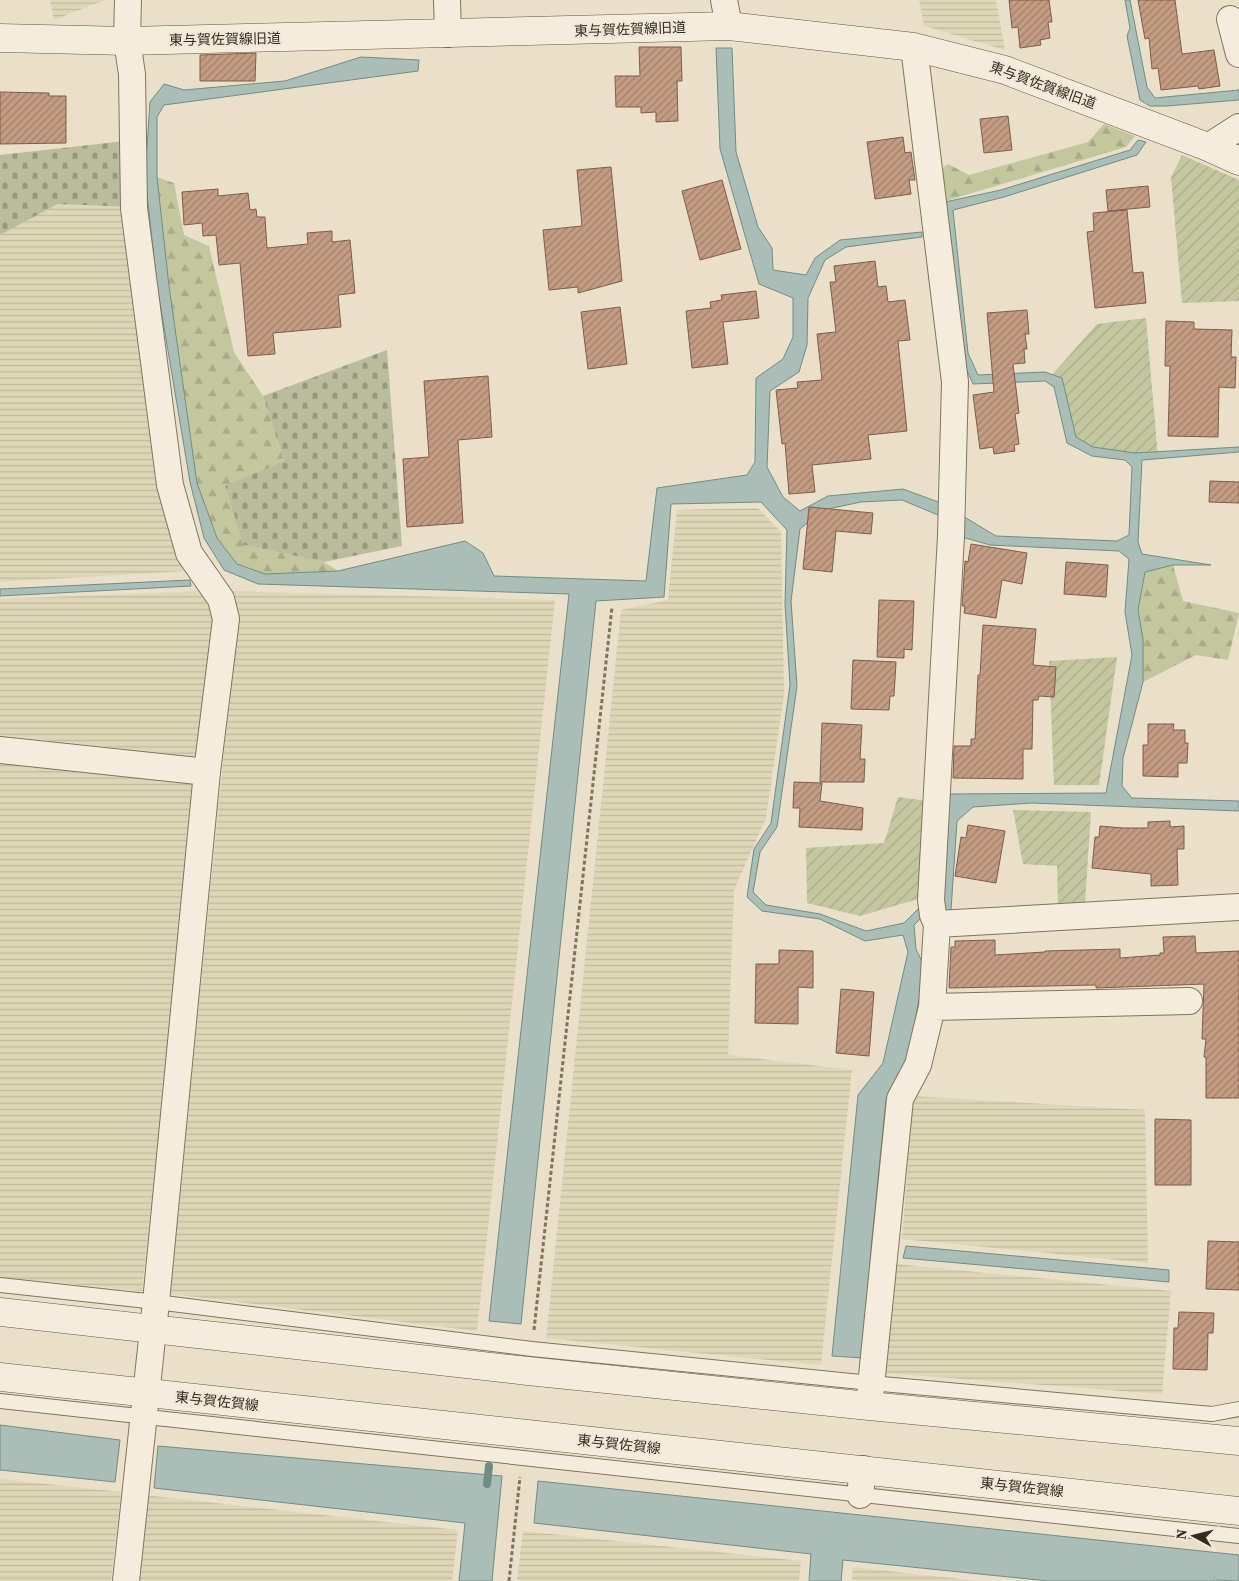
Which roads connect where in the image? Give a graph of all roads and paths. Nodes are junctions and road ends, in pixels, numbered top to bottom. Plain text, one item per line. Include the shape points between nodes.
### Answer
1 (128, 0) edge
2 (446, 0) edge
3 (726, 13) edge
4 (1230, 19) dead end
5 (448, 34) junction
6 (0, 38) edge
7 (127, 41) junction
8 (914, 47) junction
9 (1239, 54) edge
10 (1239, 127) edge
11 (1208, 147) junction
12 (1239, 162) edge
13 (612, 607) dead end
14 (0, 750) edge
15 (207, 772) junction
16 (1239, 907) edge
17 (934, 913) junction
18 (1189, 1001) dead end
19 (932, 1007) junction
20 (0, 1286) edge
21 (156, 1302) junction
22 (0, 1312) edge
23 (153, 1328) junction
24 (532, 1349) junction
25 (0, 1376) edge
26 (871, 1395) junction
27 (0, 1401) edge
28 (144, 1405) junction
29 (1239, 1408) edge
30 (1239, 1441) edge
31 (522, 1459) junction
32 (862, 1482) junction
33 (1239, 1510) edge
34 (1239, 1536) edge
35 (126, 1581) edge
36 (509, 1581) edge

1 - 7 street
2 - 5 street
3 - 5 main road, 東与賀佐賀線旧道
3 - 8 main road, 東与賀佐賀線旧道
4 - 9 street
5 - 7 main road, 東与賀佐賀線旧道
6 - 7 main road, 東与賀佐賀線旧道
7 - 15 street via 132,74 134,208 170,485 189,553 221,599 226,619
8 - 11 main road, 東与賀佐賀線旧道 via 1005,70
8 - 17 street via 955,382 953,503
10 - 11 street
11 - 12 main road, 東与賀佐賀線旧道
13 - 24 path
14 - 15 street
15 - 21 street
16 - 17 street
17 - 19 street
18 - 19 street
19 - 26 street via 918,1064 900,1100
20 - 21 lane
21 - 23 street
21 - 24 lane
22 - 23 main road
23 - 26 main road via 528,1371
23 - 28 street
24 - 26 lane
25 - 28 main road, 東与賀佐賀線
26 - 29 lane via 1212,1414
26 - 30 main road
27 - 28 lane
28 - 31 lane
28 - 32 main road, 東与賀佐賀線
28 - 35 street
31 - 32 lane
31 - 36 path
32 - 33 main road, 東与賀佐賀線
32 - 34 lane

